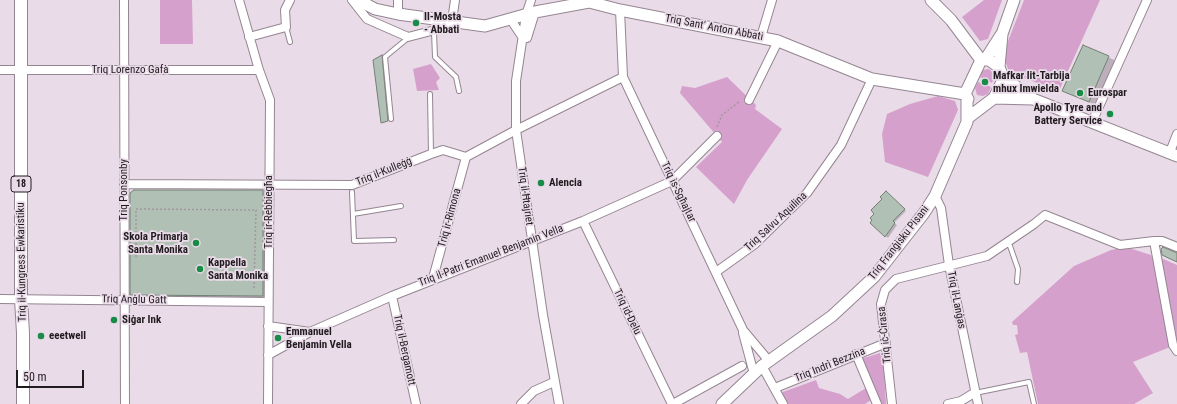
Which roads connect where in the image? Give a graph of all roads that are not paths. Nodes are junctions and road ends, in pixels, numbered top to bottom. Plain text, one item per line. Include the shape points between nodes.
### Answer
1 (21, 0) edge
2 (124, 0) edge
3 (239, 0) edge
4 (290, 0) edge
5 (352, 0) edge
6 (358, 0) edge
7 (398, 0) edge
8 (455, 0) edge
9 (531, 0) edge
10 (772, 0) edge
11 (931, 0) edge
12 (1014, 0) edge
13 (1147, 0) edge
14 (590, 1) edge
15 (620, 10) junction
16 (531, 13) junction
17 (398, 14) junction
18 (511, 20) junction
19 (456, 22) junction
20 (286, 27) junction
21 (434, 32) junction
22 (1002, 34) junction
23 (249, 37) junction
24 (408, 37) junction
25 (761, 37) junction
26 (523, 38) junction
27 (778, 41) junction
28 (290, 42) dead end
29 (520, 58) junction
30 (983, 60) junction
31 (0, 70) edge
32 (21, 70) junction
33 (123, 70) junction
34 (259, 70) junction
35 (1001, 72) junction
36 (623, 77) junction
37 (872, 79) junction
38 (459, 91) dead end
39 (430, 94) dead end
40 (966, 96) junction
41 (994, 98) junction
42 (750, 99) road end
43 (1033, 99) junction
44 (985, 105) junction
45 (969, 117) junction
46 (391, 119) dead end
47 (1092, 122) junction
48 (516, 130) junction
49 (1177, 134) edge
50 (716, 137) road end
51 (431, 154) junction
52 (1174, 154) edge
53 (466, 158) junction
54 (672, 181) junction
55 (124, 184) junction
56 (269, 186) junction
57 (352, 192) dead end
58 (935, 196) junction
59 (401, 206) dead end
60 (353, 214) junction
61 (583, 221) junction
62 (394, 240) dead end
63 (532, 240) junction
64 (1154, 240) junction
65 (1007, 242) junction
66 (1177, 246) edge
67 (950, 265) junction
68 (716, 272) junction
69 (433, 278) junction
70 (1017, 282) dead end
71 (392, 296) junction
72 (0, 299) edge
73 (20, 299) junction
74 (124, 300) junction
75 (268, 302) junction
76 (268, 326) junction
77 (743, 330) junction
78 (310, 332) junction
79 (886, 343) junction
80 (1177, 350) edge
81 (268, 354) junction
82 (856, 354) junction
83 (742, 366) dead end
84 (762, 367) junction
85 (554, 382) junction
86 (775, 388) junction
87 (974, 393) junction
88 (23, 404) edge
89 (125, 404) edge
90 (268, 404) edge
91 (416, 404) edge
92 (521, 404) edge
93 (559, 404) edge
94 (672, 404) edge
95 (722, 404) edge
96 (783, 404) edge
97 (876, 404) edge
98 (892, 404) edge
99 (948, 404) edge
100 (978, 404) edge
101 (1034, 404) edge

1 - 32 main road, Triq il-Kungress Ewkaristiku / 18
2 - 33 street, Triq Ponsonby
3 - 23 street, Triq ir-Rebbiegħa
4 - 20 street via 285,10
5 - 24 street via 367,19
6 - 17 street, Triq Sant' Anton Abbati
7 - 17 street
8 - 19 street
9 - 16 street, Triq il-Ħtajriet
10 - 25 street
11 - 30 street via 951,20
12 - 22 street
13 - 47 street
14 - 15 street, Triq Sant' Anton Abbati
14 - 16 street, Triq Sant' Anton Abbati
15 - 25 street, Triq Sant' Anton Abbati
15 - 36 street, Triq is-Sgħajtar
16 - 18 street, Triq Sant' Anton Abbati
16 - 26 street, Triq il-Ħtajriet
16 - 29 street, Triq il-Ħtajriet
17 - 19 street, Triq Sant' Anton Abbati
18 - 19 street, Triq Sant' Anton Abbati via 485,26
18 - 26 street
19 - 21 street, Triq Sant' Anton Abbati
20 - 23 street
20 - 28 lane
21 - 24 street, Triq Sant' Anton Abbati
21 - 38 lane via 435,57 456,77
22 - 30 street
22 - 35 street
23 - 34 street, Triq ir-Rebbiegħa
24 - 46 lane via 384,57
25 - 27 street, Triq Sant' Anton Abbati
26 - 29 street, Triq il-Ħtajriet
27 - 37 street, Triq Sant' Anton Abbati
27 - 42 street
29 - 48 street, Triq il-Ħtajriet via 516,81
30 - 35 street via 989,60
30 - 40 street
31 - 32 street, Triq Lorenzo Gafà
32 - 33 street, Triq Lorenzo Gafà
32 - 73 main road, Triq il-Kungress Ewkaristiku / 18
33 - 34 street, Triq Lorenzo Gafà
33 - 55 street, Triq Ponsonby
34 - 56 street, Triq ir-Rebbiegħa via 270,100
35 - 41 street via 1000,88
35 - 43 street
36 - 48 street
36 - 54 street, Triq is-Sgħajtar
37 - 40 street, Triq Sant' Anton Abbati
37 - 68 street, Triq Salvu Aquilina via 841,145 807,193 755,244
39 - 51 lane
40 - 44 street, Triq Sant' Anton Abbati via 976,104
40 - 45 street, Triq Franġisku Pisani
41 - 43 street
41 - 44 street, Triq Franġisku Pisani
43 - 47 street
44 - 45 street, Triq Franġisku Pisani
45 - 58 street, Triq Franġisku Pisani
47 - 52 street
48 - 53 street
48 - 63 street, Triq il-Ħtajriet
49 - 52 street
50 - 54 street
51 - 53 street, Triq il-Kulleġġ via 444,150
51 - 56 street, Triq il-Kulleġġ via 352,185
53 - 69 street, Triq ir-Rimona
54 - 61 street, Triq il-Patri Emanuel Benjamin Vella
54 - 68 street, Triq is-Sgħajtar
55 - 56 street, Triq il-Kulleġġ
55 - 74 street, Triq Ponsonby
56 - 75 street, Triq ir-Rebbiegħa
57 - 60 lane
58 - 67 street, Triq il-Lanġas via 941,208
58 - 84 street, Triq Franġisku Pisani via 874,277 832,316
59 - 60 lane
60 - 62 lane via 354,241
61 - 63 street, Triq il-Patri Emanuel Benjamin Vella
61 - 94 street, Triq id-Delu
63 - 69 street, Triq il-Patri Emanuel Benjamin Vella
63 - 85 street, Triq il-Ħtajriet
64 - 65 street, Triq iċ-Ċirasa via 1120,245 1045,215
64 - 66 street
64 - 80 street via 1173,345
65 - 67 street, Triq iċ-Ċirasa via 987,256
65 - 70 lane via 1018,269
67 - 79 street, Triq iċ-Ċirasa via 896,279 885,290 881,304
67 - 87 street, Triq il-Lanġas
68 - 77 street, Triq is-Sgħajtar
69 - 71 street, Triq il-Patri Emanuel Benjamin Vella
71 - 78 street, Triq il-Patri Emanuel Benjamin Vella
71 - 91 street, Triq il-Bergamott
72 - 73 street, Triq Anġlu Gatt
73 - 74 street, Triq Anġlu Gatt
73 - 88 main road, Triq il-Kungress Ewkaristiku / 18 via 23,333
74 - 75 street, Triq Anġlu Gatt
74 - 89 street, Triq Ponsonby
75 - 76 street, Triq ir-Rebbiegħa
76 - 78 street
76 - 81 street, Triq ir-Rebbiegħa
77 - 84 street, Triq is-Sgħajtar
77 - 84 street
78 - 81 street, Triq il-Patri Emanuel Benjamin Vella
79 - 82 street, Triq Indrì Bezzina
79 - 98 street, Triq iċ-Ċirasa
81 - 90 street, Triq ir-Rebbiegħa
82 - 86 street, Triq Indrì Bezzina
82 - 97 street
83 - 94 street
84 - 86 street, Triq is-Sgħajtar
84 - 95 street, Triq Franġisku Pisani
85 - 92 street via 534,390
85 - 93 street, Triq il-Ħtajriet
86 - 96 street, Triq is-Sgħajtar
87 - 99 street via 961,401
87 - 100 street, Triq il-Lanġas
87 - 101 lane via 1029,382

